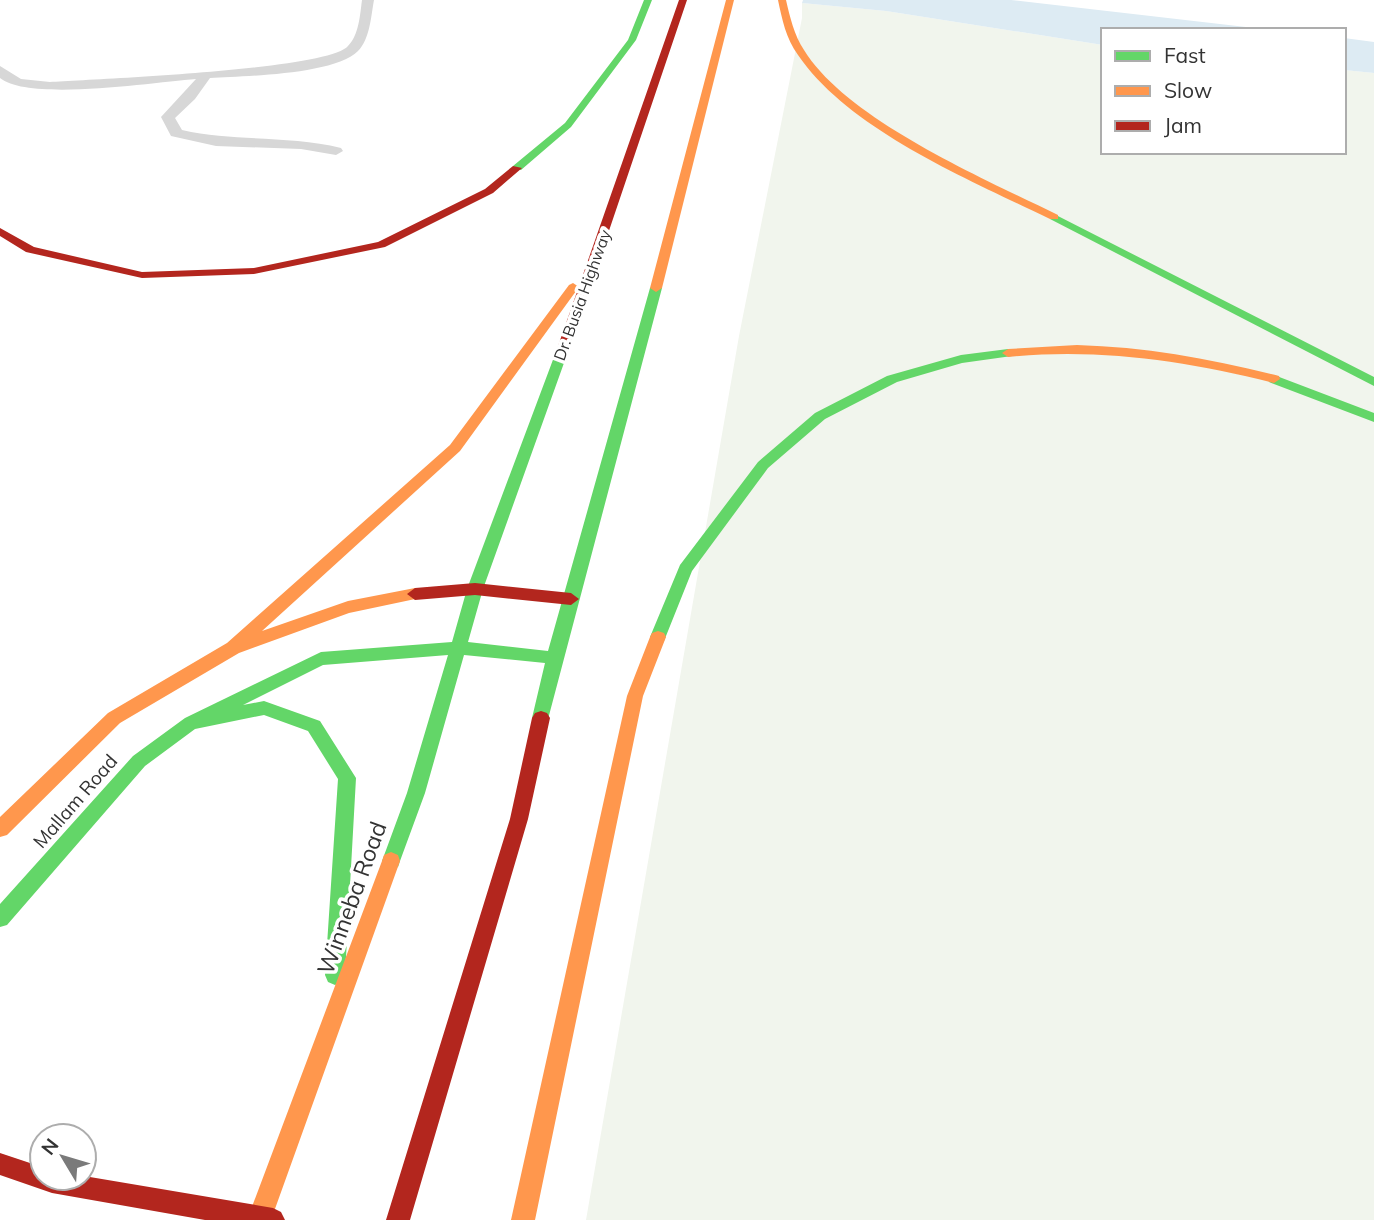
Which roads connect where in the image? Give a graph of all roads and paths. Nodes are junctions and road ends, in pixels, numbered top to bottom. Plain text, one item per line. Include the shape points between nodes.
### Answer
1 (368, 0) edge
2 (648, 0) edge
3 (683, 0) edge
4 (730, 0) edge
5 (782, 0) edge
6 (0, 70) edge
7 (206, 74) junction
8 (337, 151) dead end
9 (0, 231) edge
10 (597, 255) junction
11 (1374, 382) edge
12 (1374, 418) edge
13 (475, 589) junction
14 (571, 599) junction
15 (233, 648) junction
16 (460, 648) junction
17 (554, 658) junction
18 (191, 723) junction
19 (0, 829) edge
20 (0, 918) edge
21 (333, 1014) junction
22 (0, 1164) edge
23 (259, 1220) edge
24 (273, 1220) edge
25 (398, 1220) edge
26 (523, 1220) edge

1 - 7 lane via 354,48 340,58 293,68
2 - 9 main road via 632,40 568,125 489,191 381,245 254,271 142,275 30,250
3 - 10 main road, Dr. Busia Highway
4 - 14 main road
5 - 11 main road via 792,41 818,74 869,114 929,152
6 - 7 lane via 18,85 50,86
7 - 8 lane via 168,117 176,133 216,142
10 - 13 main road, Dr. Busia Highway
10 - 15 main road via 455,447
12 - 26 main road via 1282,381 1207,362 1124,349 1042,349 961,359 892,379 820,416 763,465 685,569 635,696
13 - 14 main road
13 - 15 main road via 411,594 348,607
13 - 16 main road, Winneba Road
14 - 17 main road
15 - 19 main road via 114,718
16 - 17 main road
16 - 18 main road via 321,659
16 - 21 main road, Winneba Road via 416,793
17 - 25 main road via 519,819
18 - 20 main road, Mallam Road via 139,761
18 - 21 main road via 264,708 314,726 347,778
21 - 23 main road, Winneba Road
22 - 24 main road via 52,1182

